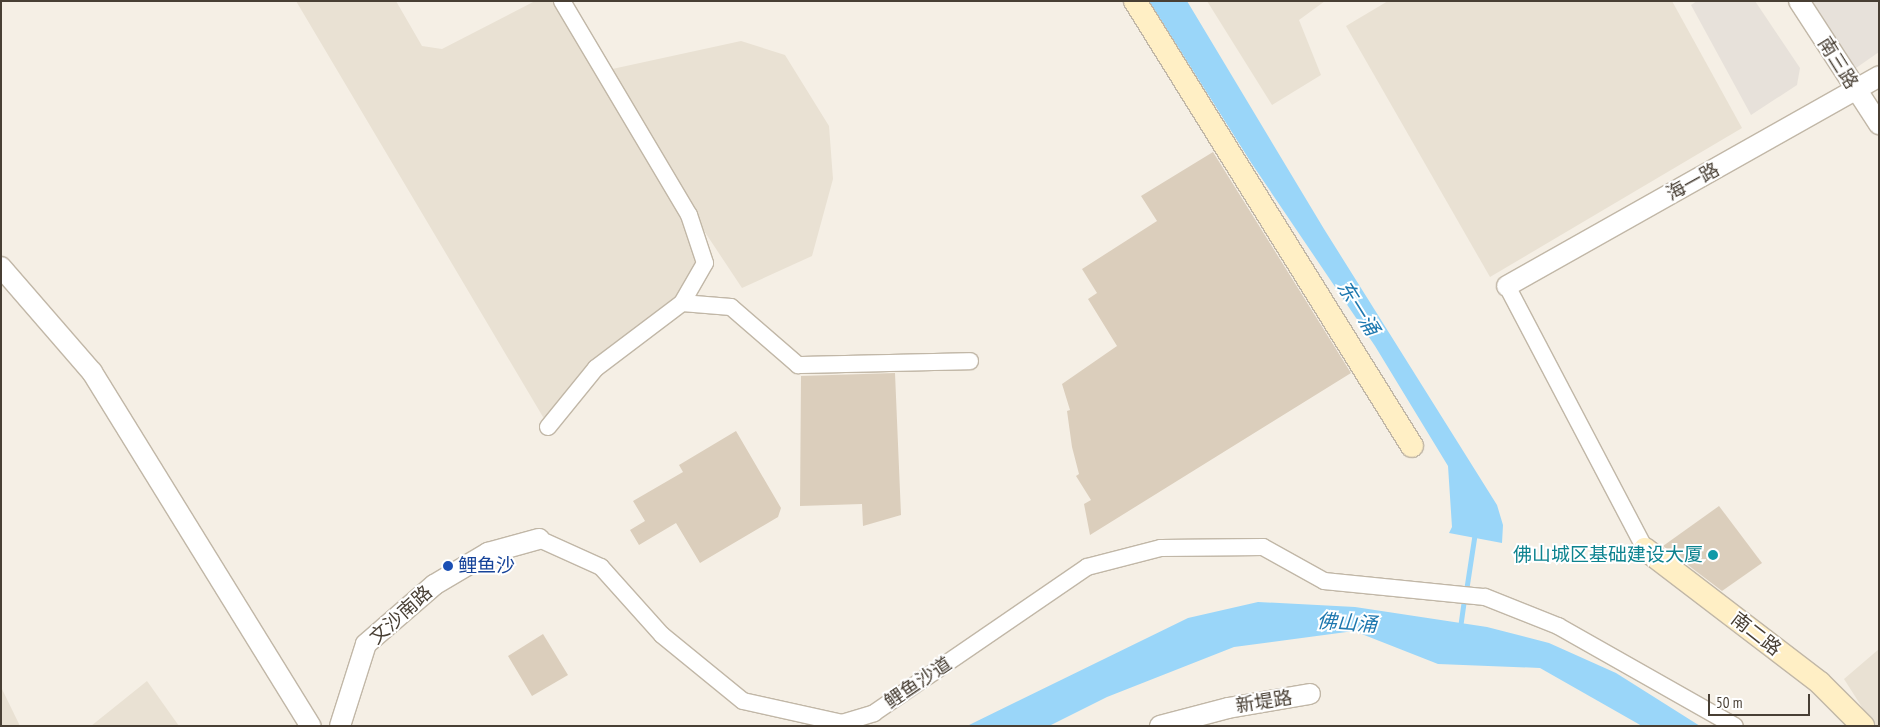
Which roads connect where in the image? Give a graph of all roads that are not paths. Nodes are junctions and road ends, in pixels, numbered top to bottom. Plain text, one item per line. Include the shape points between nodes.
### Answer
1 (562, 1) edge
2 (1135, 1) edge
3 (1799, 1) edge
4 (1879, 76) edge
5 (1855, 90) junction
6 (1879, 124) edge
7 (1, 267) edge
8 (1507, 286) joint
9 (682, 303) junction
10 (970, 361) dead end
11 (548, 427) dead end
12 (1412, 446) dead end
13 (539, 539) joint
14 (1645, 548) joint
15 (1310, 694) dead end
16 (1165, 725) edge
17 (311, 726) edge
18 (340, 726) edge
19 (1735, 726) edge
20 (1863, 726) edge

1 - 9 street via 689,215 705,263
2 - 12 main road
3 - 5 street, 南三路
4 - 5 street, 海一路
5 - 6 street, 南三路
5 - 8 street, 海一路
7 - 17 street via 92,372
8 - 14 street
9 - 10 street via 731,307 798,364
9 - 11 street via 596,368
13 - 18 street, 文沙南路 via 488,553 434,585 366,644
13 - 19 street, 鲤鱼沙道 via 601,567 662,636 743,701 842,724 874,713 1087,567 1161,548 1262,547 1324,581 1485,597 1558,626
14 - 20 main road, 南二路 via 1820,683
15 - 16 street, 新堤路 via 1228,708

